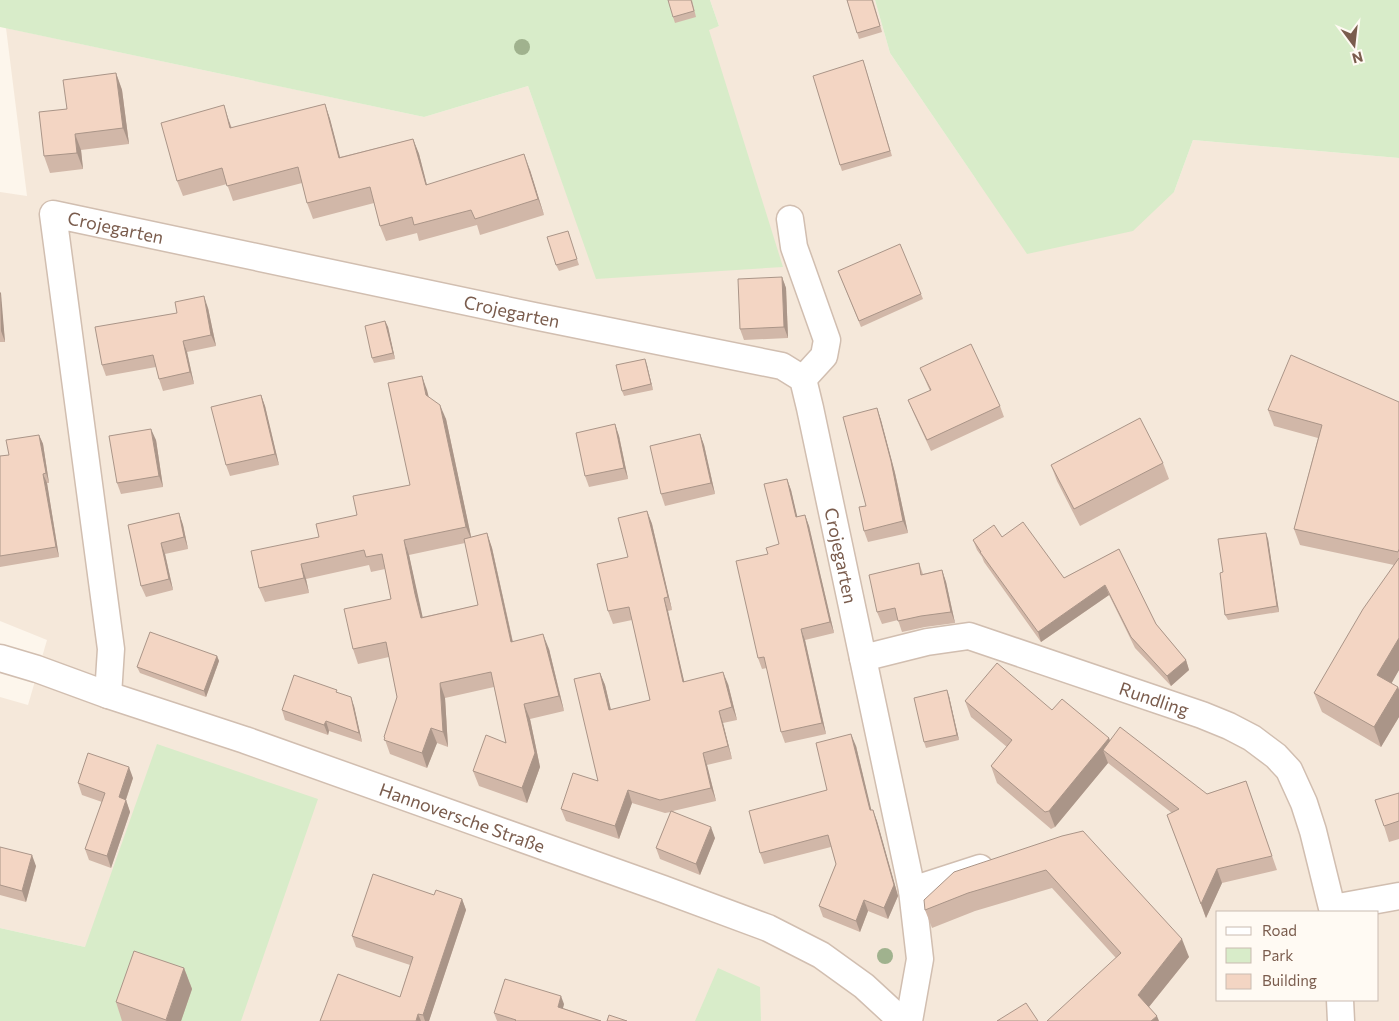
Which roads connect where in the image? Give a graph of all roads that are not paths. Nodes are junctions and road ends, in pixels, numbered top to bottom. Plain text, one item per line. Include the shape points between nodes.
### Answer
1 (790, 219) dead end
2 (802, 379) junction
3 (0, 658) edge
4 (862, 658) junction
5 (108, 695) junction
6 (1005, 860) edge
7 (912, 890) junction
8 (1399, 896) edge
9 (1333, 910) edge
10 (1340, 1001) edge
11 (902, 1021) edge
12 (909, 1021) edge
13 (1341, 1021) edge

1 - 2 street via 794,247 828,340 824,356
2 - 4 street, Crojegarten
2 - 5 street, Crojegarten via 782,366 53,214 111,649
3 - 5 street, Hannoversche Straße
4 - 7 street, Crojegarten
4 - 9 street, Rundling via 927,642 969,636 1202,715 1252,738 1289,770 1313,831
5 - 11 street, Hannoversche Straße via 245,740 768,928 821,954 864,986
6 - 7 street
7 - 12 street, Crojegarten via 920,959
8 - 9 street
10 - 13 street

